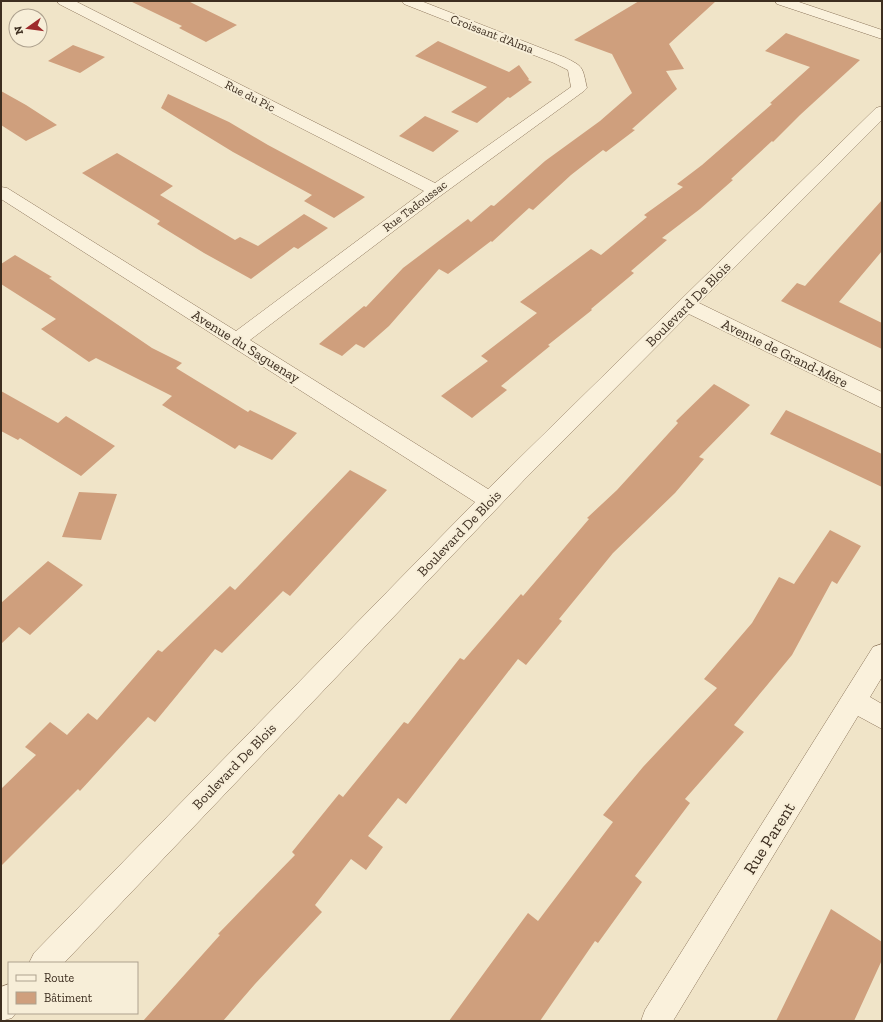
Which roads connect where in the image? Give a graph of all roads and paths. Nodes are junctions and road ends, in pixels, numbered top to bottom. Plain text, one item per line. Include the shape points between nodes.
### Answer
1 (64, 1) edge
2 (409, 1) edge
3 (782, 1) edge
4 (882, 35) edge
5 (575, 68) joint
6 (882, 111) edge
7 (436, 190) junction
8 (1, 192) edge
9 (687, 305) junction
10 (237, 340) junction
11 (882, 401) edge
12 (490, 501) junction
13 (882, 655) edge
14 (855, 701) junction
15 (882, 717) edge
16 (45, 962) edge
17 (656, 1021) edge

1 - 7 street, Rue du Pic
2 - 5 street, Croissant d'Alma
3 - 4 street
5 - 7 street, Rue Tadoussac via 579,88
6 - 9 street, Boulevard De Blois
7 - 10 street, Rue Tadoussac
8 - 10 street, Avenue du Saguenay
9 - 11 street, Avenue de Grand-Mère
9 - 12 street, Boulevard De Blois
10 - 12 street, Avenue du Saguenay
12 - 16 street, Boulevard De Blois
13 - 14 street, Rue Parent
14 - 15 street
14 - 17 street, Rue Parent

